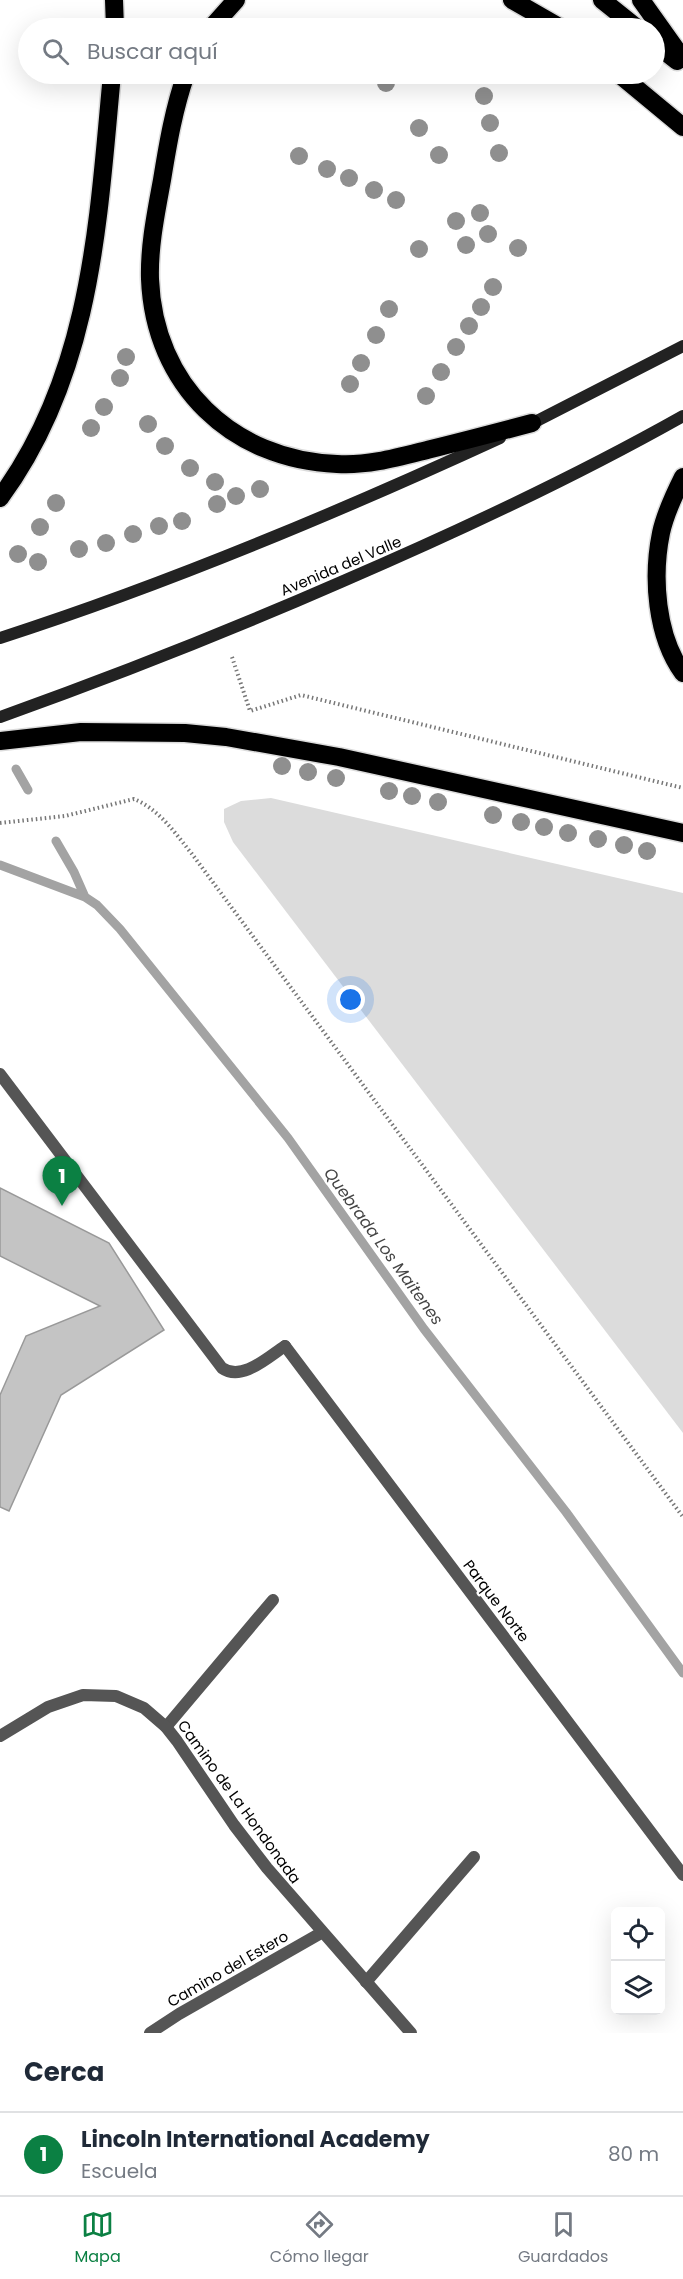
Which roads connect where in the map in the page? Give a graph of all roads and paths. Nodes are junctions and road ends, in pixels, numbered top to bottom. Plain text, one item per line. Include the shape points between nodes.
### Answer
1 (114, 0) edge
2 (236, 0) edge
3 (512, 0) edge
4 (530, 0) edge
5 (602, 0) edge
6 (641, 0) edge
7 (115, 18) edge
8 (220, 18) edge
9 (545, 18) edge
10 (551, 18) edge
11 (624, 18) edge
12 (654, 18) edge
13 (665, 34) edge
14 (665, 52) edge
15 (683, 59) edge
16 (683, 66) edge
17 (111, 84) edge
18 (183, 84) edge
19 (631, 84) edge
20 (683, 127) edge
21 (683, 346) edge
22 (683, 416) edge
23 (532, 423) junction
24 (683, 477) edge
25 (0, 498) edge
26 (0, 638) edge
27 (232, 657) dead end
28 (683, 673) edge
29 (0, 717) edge
30 (0, 741) edge
31 (683, 788) edge
32 (0, 823) edge
33 (683, 833) edge
34 (0, 1074) edge
35 (683, 1517) edge
36 (273, 1600) dead end
37 (166, 1727) junction
38 (0, 1736) edge
39 (474, 1857) dead end
40 (683, 1875) edge
41 (321, 1933) junction
42 (366, 1982) junction
43 (150, 2033) edge
44 (411, 2033) edge

1 - 7 highway
2 - 8 highway
3 - 9 highway
4 - 10 highway
5 - 11 highway
6 - 12 highway
13 - 15 highway
14 - 16 highway
17 - 25 highway via 92,268 82,315 43,426
18 - 23 highway via 168,143 150,279 154,316 165,353 198,403 231,431 264,449 286,457 336,464 389,460
19 - 20 highway
21 - 23 street
22 - 29 street, Avenida del Valle via 539,492 407,554 249,622
23 - 26 street via 274,537
24 - 28 highway via 663,524 657,565 668,645
27 - 31 path via 250,711 301,695
30 - 33 highway via 81,732 226,737 339,757
32 - 35 path via 65,816 134,799 157,813 199,863
34 - 40 street, Parque Norte via 222,1368 233,1373 248,1370 285,1346
36 - 37 street
37 - 38 street, Camino de La Hondonada via 135,1703 116,1696 91,1695 48,1707
37 - 41 street, Camino de La Hondonada via 247,1842
39 - 42 street
41 - 42 street, Camino de La Hondonada
41 - 43 street, Camino del Estero
42 - 44 street, Camino de La Hondonada

